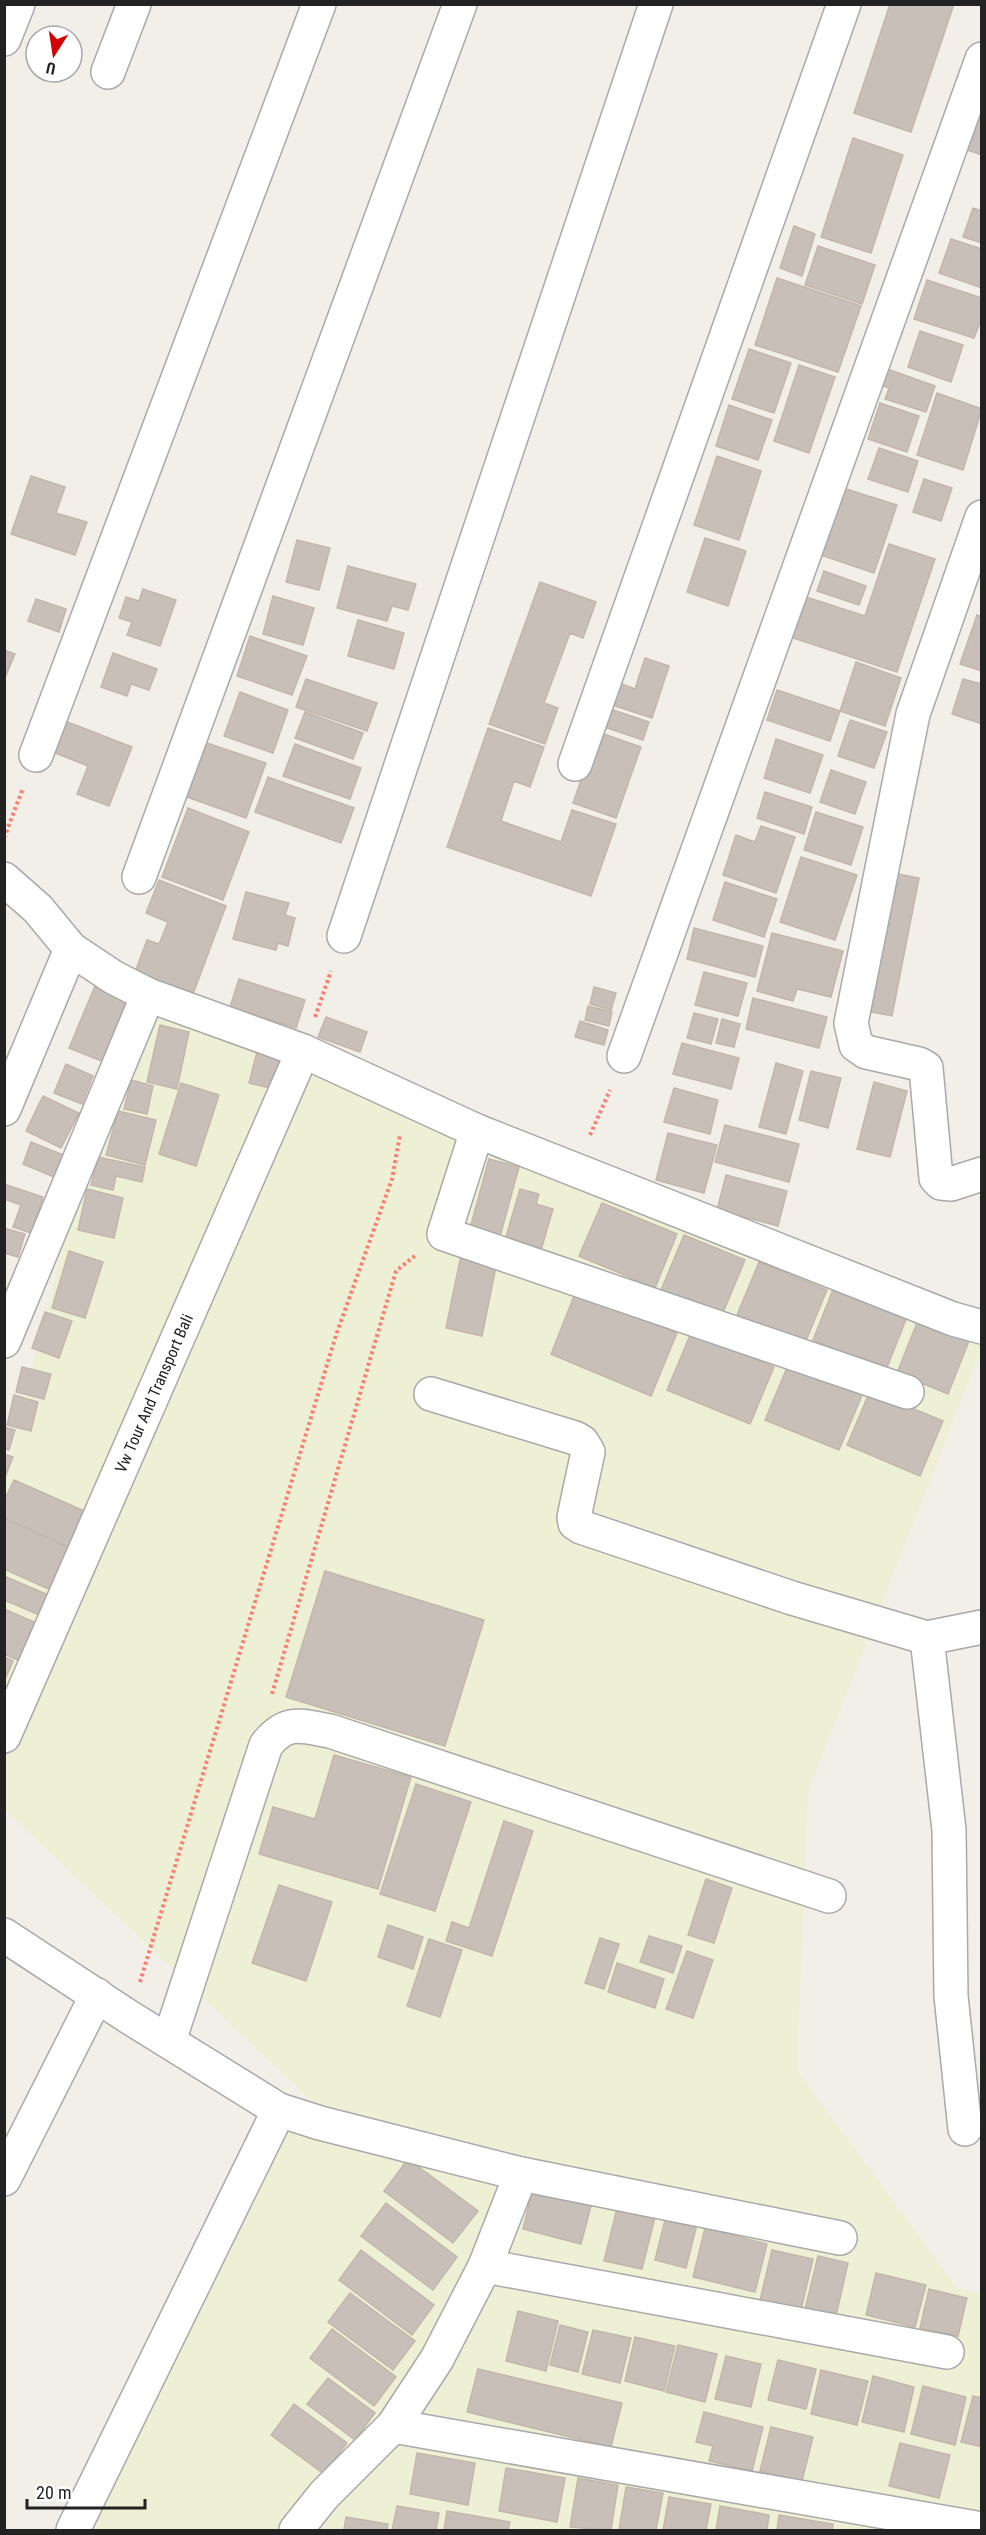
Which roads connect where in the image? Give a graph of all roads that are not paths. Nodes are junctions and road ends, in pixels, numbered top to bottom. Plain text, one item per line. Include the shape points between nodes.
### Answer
1 (18, 4) edge
2 (134, 4) edge
3 (319, 4) edge
4 (460, 4) edge
5 (656, 4) edge
6 (844, 4) edge
7 (4, 39) edge
8 (981, 59) edge
9 (108, 72) dead end
10 (981, 517) edge
11 (36, 755) road end
12 (575, 764) dead end
13 (139, 877) dead end
14 (4, 879) edge
15 (344, 936) road end
16 (71, 949) junction
17 (148, 995) junction
18 (303, 1051) junction
19 (624, 1056) road end
20 (4, 1109) edge
21 (477, 1131) junction
22 (981, 1174) edge
23 (981, 1327) edge
24 (4, 1341) edge
25 (907, 1392) dead end
26 (431, 1394) dead end
27 (981, 1627) edge
28 (927, 1638) junction
29 (4, 1736) edge
30 (829, 1896) dead end
31 (4, 1935) edge
32 (97, 1995) junction
33 (169, 2041) junction
34 (279, 2110) junction
35 (965, 2129) dead end
36 (521, 2174) junction
37 (4, 2179) edge
38 (840, 2238) dead end
39 (485, 2266) junction
40 (947, 2352) dead end
41 (393, 2426) junction
42 (981, 2529) edge
43 (73, 2530) edge
44 (296, 2530) edge

1 - 7 street
2 - 9 street
3 - 11 street
4 - 13 street
5 - 15 street
6 - 12 street
8 - 19 street
10 - 22 street via 913,714 851,1023 856,1046 866,1052 926,1068 936,1178 941,1184
14 - 16 street via 38,909
16 - 17 street
16 - 20 street
17 - 18 street
17 - 24 street
18 - 21 street
18 - 29 street, Vw Tour And Transport Bali
21 - 23 street
21 - 25 street via 444,1234
26 - 28 street via 582,1442 588,1452 574,1517 576,1525 792,1598
27 - 28 street
28 - 35 street via 950,1830 951,1995
30 - 33 street via 330,1731 288,1726 276,1732 266,1745
31 - 32 street
32 - 33 street
32 - 37 street
33 - 34 street
34 - 36 street
34 - 43 street
36 - 38 street
36 - 39 street
39 - 40 street
39 - 41 street via 437,2359
41 - 42 street
41 - 44 street via 324,2495

